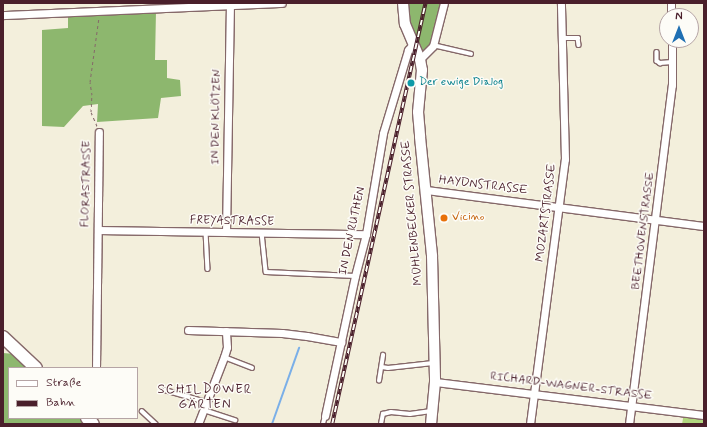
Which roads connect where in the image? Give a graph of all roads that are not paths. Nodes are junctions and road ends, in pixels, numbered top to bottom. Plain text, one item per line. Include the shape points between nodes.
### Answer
1 (100, 3) edge
2 (282, 3) edge
3 (402, 3) edge
4 (444, 3) edge
5 (561, 3) edge
6 (230, 4) edge
7 (100, 11) junction
8 (3, 15) edge
9 (562, 38) junction
10 (412, 45) junction
11 (433, 45) junction
12 (579, 45) dead end
13 (672, 48) edge
14 (656, 52) dead end
15 (471, 54) dead end
16 (420, 59) junction
17 (672, 62) junction
18 (99, 132) road end
19 (426, 190) junction
20 (558, 207) junction
21 (656, 220) junction
22 (704, 226) edge
23 (98, 230) junction
24 (206, 232) junction
25 (226, 232) junction
26 (262, 233) junction
27 (366, 234) junction
28 (208, 269) dead end
29 (355, 276) junction
30 (188, 330) dead end
31 (226, 331) junction
32 (3, 337) edge
33 (341, 342) junction
34 (383, 355) dead end
35 (224, 357) junction
36 (434, 363) junction
37 (35, 367) edge
38 (96, 367) edge
39 (382, 367) junction
40 (252, 368) dead end
41 (379, 381) dead end
42 (435, 382) junction
43 (164, 390) dead end
44 (534, 393) junction
45 (206, 402) junction
46 (632, 406) junction
47 (203, 409) junction
48 (142, 411) dead end
49 (432, 411) junction
50 (704, 415) edge
51 (325, 416) joint
52 (235, 420) dead end
53 (156, 424) edge
54 (198, 424) edge
55 (323, 424) edge
56 (381, 424) edge
57 (431, 424) edge
58 (530, 424) edge
59 (630, 424) edge

1 - 7 street
2 - 6 street
3 - 10 main road, MÜHLENBECKER STRASSE
4 - 11 street
5 - 9 street, MOZARTSTRASSE
6 - 7 street
6 - 25 street, IN DEN KLÖTZEN
7 - 8 street
9 - 12 lane via 578,38
9 - 20 street, MOZARTSTRASSE via 565,159
10 - 16 main road, MÜHLENBECKER STRASSE
10 - 27 street, IN DEN RUTHEN via 408,50 383,133
11 - 15 lane
11 - 16 street
13 - 17 street, BEETHOVENSTRASSE
14 - 17 lane via 657,61 660,63
16 - 19 main road, MÜHLENBECKER STRASSE via 422,70 418,112
17 - 21 street, BEETHOVENSTRASSE via 672,85
18 - 23 street, FLORASTRASSE
19 - 20 street, HAYDNSTRASSE
19 - 36 main road, MÜHLENBECKER STRASSE via 432,256
20 - 21 street, HAYDNSTRASSE
20 - 44 street, MOZARTSTRASSE
21 - 22 street, HAYDNSTRASSE
21 - 46 street, BEETHOVENSTRASSE
23 - 24 street, FREYASTRASSE
23 - 38 street, FLORASTRASSE
24 - 25 street, FREYASTRASSE
24 - 28 lane
25 - 26 street, FREYASTRASSE
26 - 27 street, FREYASTRASSE
26 - 29 lane via 266,272
27 - 29 street, IN DEN RUTHEN
29 - 33 street, IN DEN RUTHEN
30 - 31 street
31 - 33 street via 282,333
31 - 35 street via 227,347
32 - 37 main road
33 - 51 street, IN DEN RUTHEN
34 - 39 lane
35 - 40 lane
35 - 45 street
36 - 39 lane
36 - 42 main road, MÜHLENBECKER STRASSE
39 - 41 lane
42 - 44 street, RICHARD-WAGNER-STRASSE
42 - 49 main road, MÜHLENBECKER STRASSE
43 - 45 lane
44 - 46 street, RICHARD-WAGNER-STRASSE
44 - 58 street, MOZARTSTRASSE
45 - 47 street
46 - 50 street, RICHARD-WAGNER-STRASSE
46 - 59 street, BEETHOVENSTRASSE
47 - 52 lane
47 - 54 street
48 - 53 lane
49 - 56 lane via 383,414
49 - 57 main road, MÜHLENBECKER STRASSE
51 - 55 lane, IN DEN RUTHEN

